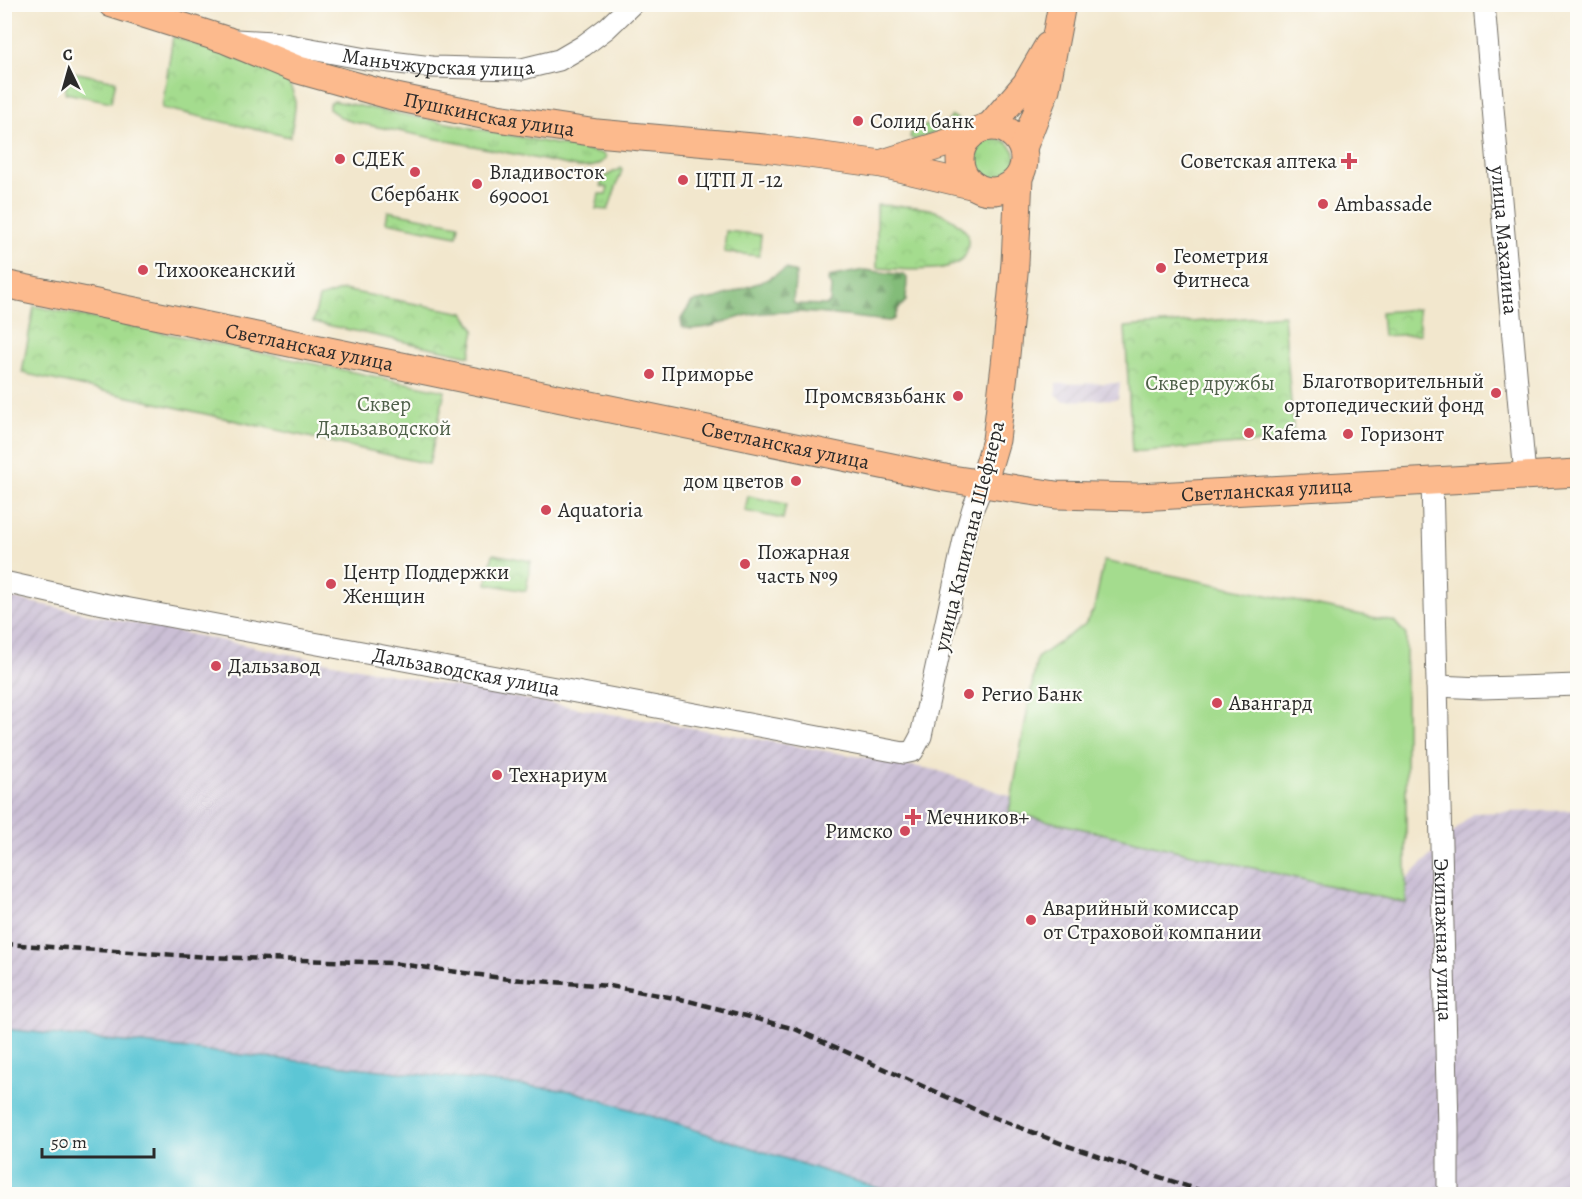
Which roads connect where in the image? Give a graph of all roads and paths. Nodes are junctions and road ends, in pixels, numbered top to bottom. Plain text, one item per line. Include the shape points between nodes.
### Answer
1 (112, 4) edge
2 (632, 4) edge
3 (1484, 4) edge
4 (1060, 17) edge
5 (226, 40) junction
6 (980, 132) junction
7 (1023, 148) junction
8 (882, 164) junction
9 (1019, 177) junction
10 (979, 188) junction
11 (1015, 263) junction
12 (4, 284) edge
13 (1578, 473) edge
14 (1525, 476) junction
15 (1432, 481) junction
16 (983, 484) junction
17 (4, 582) edge
18 (1578, 685) edge
19 (1437, 686) junction
20 (921, 736) joint
21 (1448, 1194) edge

1 - 5 main road, Пушкинская улица
2 - 5 street, Маньчжурская улица via 607,28 559,60 522,69 432,67 273,42
3 - 14 street, улица Махалина
4 - 6 main road via 1026,84
4 - 7 main road via 1046,89
5 - 8 main road, Пушкинская улица via 310,73 396,98 496,118
6 - 7 main road via 1003,129 1015,136
6 - 8 main road, Пушкинская улица
6 - 10 main road via 962,148 960,162 965,176
7 - 9 main road via 1024,168
8 - 10 main road, Пушкинская улица
9 - 10 main road via 1003,190
9 - 11 main road, улица Капитана Шефнера
10 - 11 main road, улица Капитана Шефнера via 1006,229
11 - 16 main road, улица Капитана Шефнера via 996,440
12 - 16 main road, Светланская улица
13 - 14 main road, Светланская улица
14 - 15 main road, Светланская улица
15 - 16 main road, Светланская улица via 1138,497 1056,495
15 - 19 street, Экипажная улица
16 - 20 street, улица Капитана Шефнера via 965,535
17 - 20 street, Дальзаводская улица via 110,606 895,752 913,751
18 - 19 street
19 - 21 street, Экипажная улица

